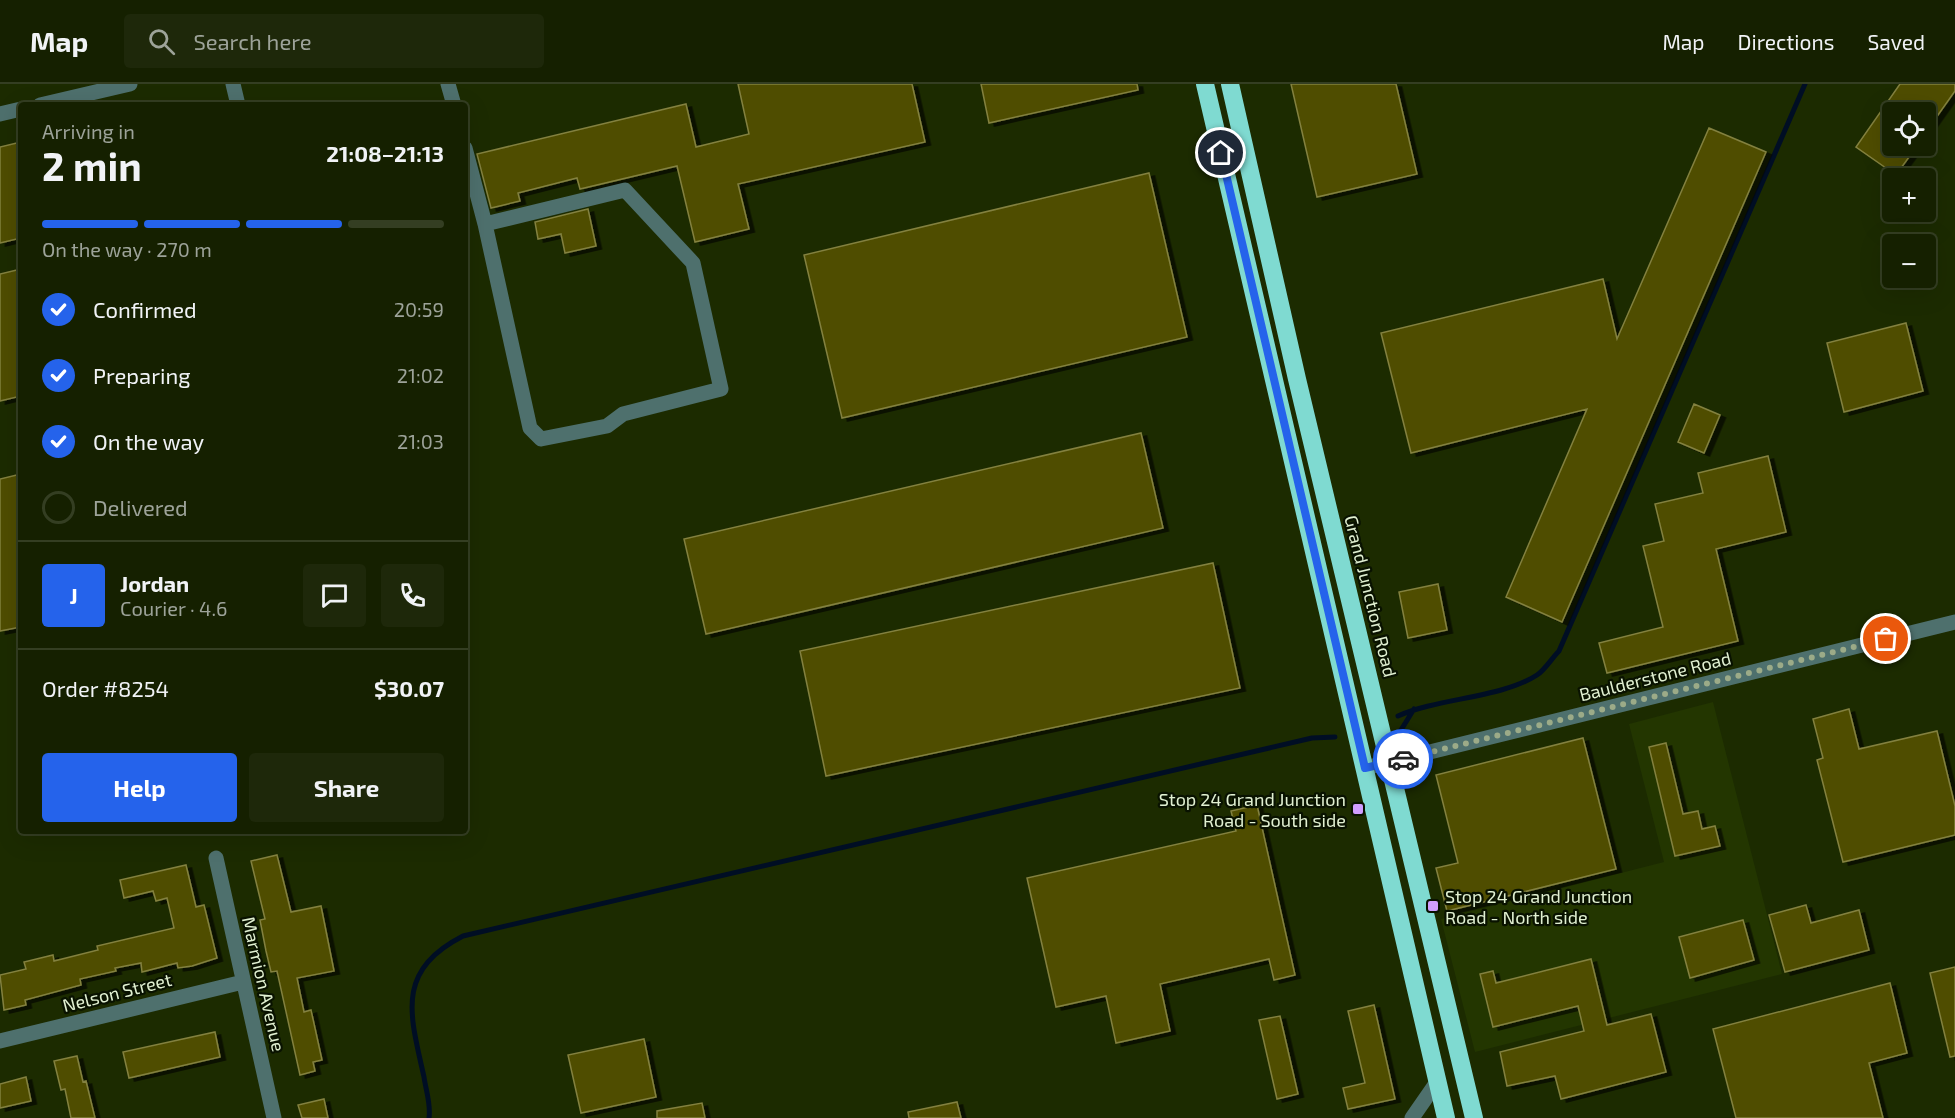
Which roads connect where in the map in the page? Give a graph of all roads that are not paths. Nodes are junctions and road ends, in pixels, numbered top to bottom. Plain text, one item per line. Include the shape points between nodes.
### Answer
1 (130, 84) edge
2 (233, 84) edge
3 (448, 84) edge
4 (1205, 84) edge
5 (1230, 84) edge
6 (53, 102) edge
7 (237, 102) edge
8 (453, 102) edge
9 (18, 111) edge
10 (0, 114) edge
11 (468, 159) edge
12 (485, 224) junction
13 (1297, 379) junction
14 (1276, 383) junction
15 (1955, 622) edge
16 (1389, 762) junction
17 (1365, 768) junction
18 (216, 858) dead end
19 (243, 982) junction
20 (0, 1041) edge
21 (1437, 1082) junction
22 (274, 1118) edge
23 (1412, 1118) edge
24 (1446, 1118) edge
25 (1474, 1118) edge

1 - 6 street
2 - 7 street
3 - 8 street
4 - 14 highway
5 - 13 highway, Grand Junction Road
9 - 10 street
11 - 12 street
12 - 12 street via 625,190 693,263 721,389 623,414 607,426 541,439 530,428
13 - 14 highway
13 - 16 highway, Grand Junction Road
14 - 17 highway
15 - 16 street, Baulderstone Road
16 - 17 street, Baulderstone Road
16 - 25 highway, Grand Junction Road
17 - 21 highway
18 - 19 street, Marmion Avenue
19 - 20 street, Nelson Street
19 - 22 street, Marmion Avenue
21 - 23 street
21 - 24 highway

